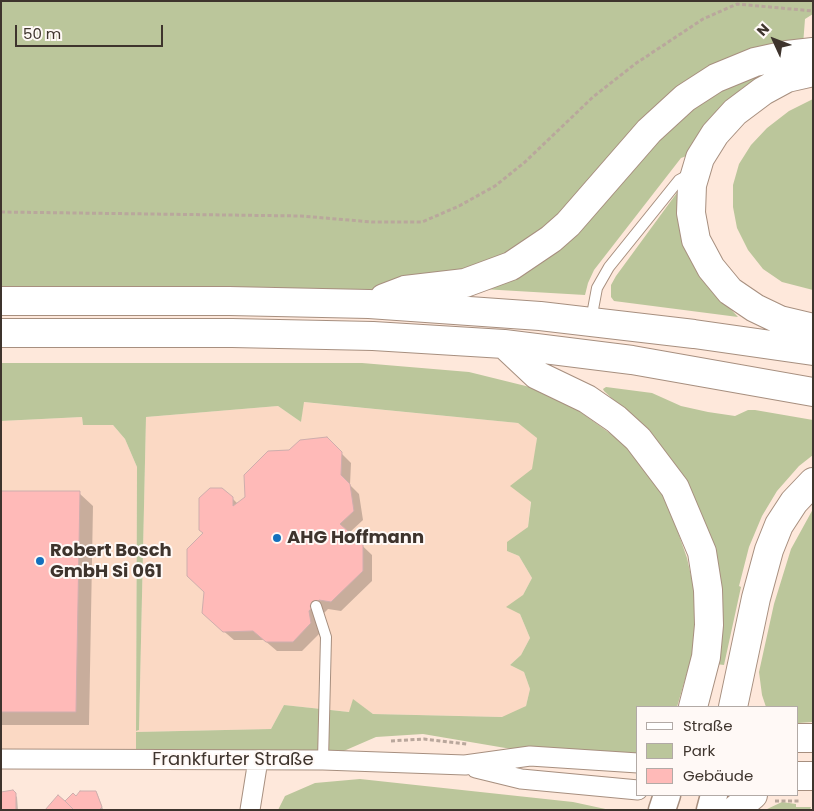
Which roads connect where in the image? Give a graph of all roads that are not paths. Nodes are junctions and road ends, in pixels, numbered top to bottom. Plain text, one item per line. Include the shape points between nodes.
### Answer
1 (813, 52) edge
2 (813, 72) edge
3 (696, 171) junction
4 (1, 302) edge
5 (369, 304) junction
6 (591, 321) junction
7 (813, 328) edge
8 (1, 334) edge
9 (504, 344) junction
10 (813, 351) edge
11 (813, 392) edge
12 (813, 482) edge
13 (316, 606) dead end
14 (693, 706) edge
15 (734, 706) edge
16 (1, 759) edge
17 (258, 760) junction
18 (323, 760) junction
19 (636, 763) edge
20 (465, 765) junction
21 (799, 776) edge
22 (813, 776) edge
23 (636, 790) edge
24 (667, 796) edge
25 (714, 796) edge
26 (752, 796) edge
27 (250, 810) edge
28 (662, 810) edge
29 (710, 810) edge
30 (735, 810) edge

1 - 5 main road via 755,62 716,78 686,98 649,131 568,224 511,266 466,283 405,290
2 - 3 main road via 779,82 735,112 715,134
3 - 6 lane via 679,180 610,267 598,288
3 - 7 main road via 691,213 696,240 711,268 730,291 755,308 780,320
4 - 5 main road
5 - 6 main road
6 - 10 main road
8 - 9 main road via 232,332
9 - 11 main road via 632,360
9 - 14 main road via 536,375 587,399 616,420 638,440 675,488 702,552 708,590 706,657
12 - 15 main road via 794,502 769,550
13 - 18 lane via 326,637
16 - 17 street, Frankfurter Straße
17 - 18 street, Frankfurter Straße
17 - 27 street
18 - 20 street, Frankfurter Straße
19 - 20 street, Frankfurter Straße via 530,756
20 - 23 street, Frankfurter Straße via 521,779
21 - 22 main road
24 - 28 main road
25 - 29 main road
26 - 30 main road

